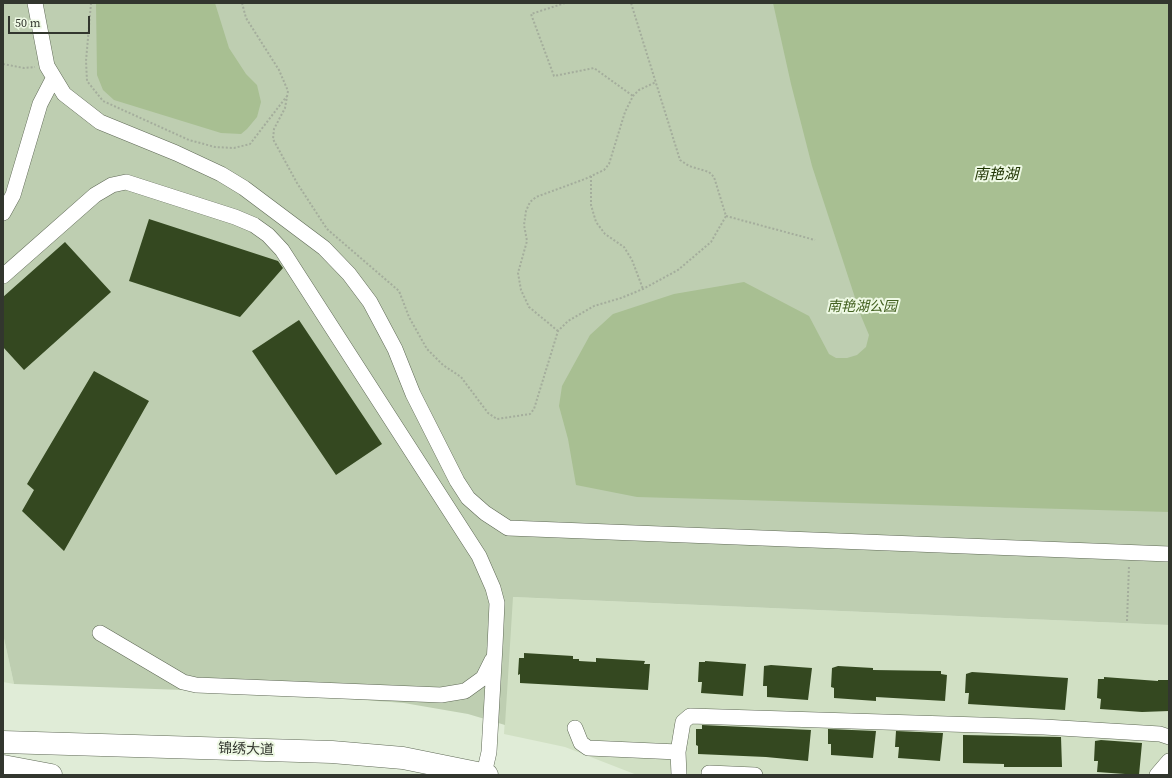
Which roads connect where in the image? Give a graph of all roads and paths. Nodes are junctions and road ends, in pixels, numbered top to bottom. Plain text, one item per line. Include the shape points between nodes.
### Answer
1 (35, 3) edge
2 (91, 3) edge
3 (242, 3) edge
4 (565, 3) edge
5 (631, 3) edge
6 (3, 64) edge
7 (50, 72) junction
8 (656, 82) junction
9 (287, 96) junction
10 (633, 96) junction
11 (591, 176) junction
12 (3, 213) edge
13 (726, 216) junction
14 (327, 229) junction
15 (312, 239) junction
16 (815, 240) dead end
17 (3, 276) edge
18 (643, 289) junction
19 (558, 331) junction
20 (1129, 552) junction
21 (1169, 554) edge
22 (1127, 621) dead end
23 (100, 633) dead end
24 (495, 656) junction
25 (575, 728) dead end
26 (1169, 737) edge
27 (3, 742) edge
28 (678, 752) junction
29 (1169, 762) edge
30 (3, 766) edge
31 (709, 773) dead end
32 (51, 775) edge
33 (485, 775) edge
34 (679, 775) edge
35 (736, 775) edge
36 (755, 775) edge
37 (1157, 775) edge

1 - 7 lane
2 - 9 path via 86,61 87,81 103,101 189,140 215,147 234,148 250,144
3 - 9 path via 246,18 279,70 288,91
4 - 10 path via 531,14 554,76 594,68
5 - 8 path
6 - 7 path
7 - 12 lane via 14,195
7 - 15 lane via 64,94 100,122 222,174
8 - 10 path via 639,90
8 - 13 path via 680,160 689,166 709,172 714,177
9 - 14 path via 285,108 274,128 272,139 297,184
10 - 11 path via 608,164 604,170
11 - 18 path via 591,205 596,222 605,234 624,247
11 - 19 path via 536,197 526,211 524,225 527,241 518,273 521,290 529,307
13 - 16 path
13 - 18 path via 711,242 678,270
14 - 15 path
14 - 19 path via 399,291 409,317 427,349 443,365 461,377 488,413 497,418 530,414 534,410
15 - 20 lane via 349,274 370,302 395,349 413,394 468,498 508,528
17 - 24 lane via 95,195 112,185 126,182 235,217 254,225 268,235 282,250 479,556 497,602
18 - 19 path via 594,306 568,321
20 - 21 lane
20 - 22 path
23 - 24 lane via 183,682 196,685 441,695 466,691 483,678
24 - 33 lane via 489,752
25 - 28 lane via 581,743 588,748
26 - 28 lane via 1160,734 1044,727 690,716 683,722
27 - 33 highway, 锦绣大道 via 332,752 403,758
28 - 34 lane
29 - 37 lane
30 - 32 highway
31 - 35 lane
35 - 36 lane

